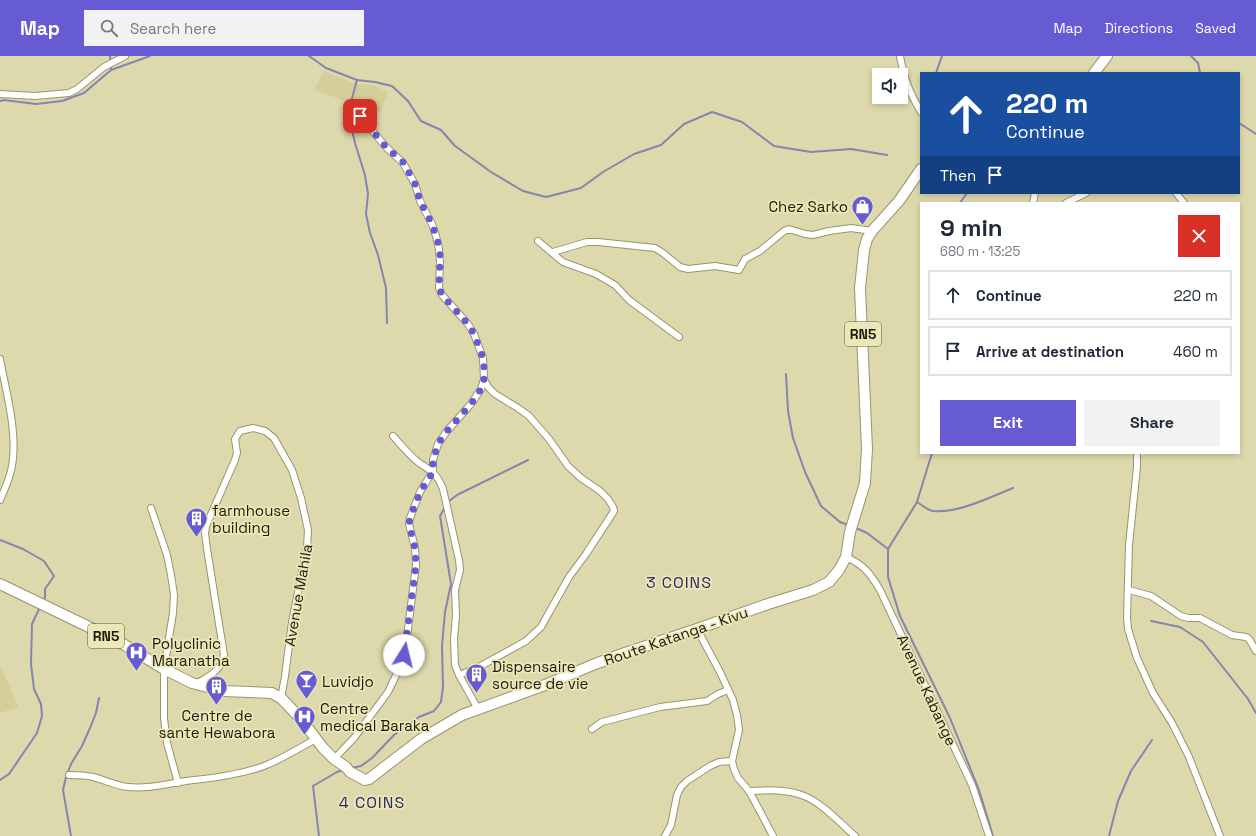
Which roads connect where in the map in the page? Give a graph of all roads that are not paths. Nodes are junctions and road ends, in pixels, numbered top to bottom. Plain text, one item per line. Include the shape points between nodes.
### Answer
1 (125, 56) edge
2 (900, 56) edge
3 (1107, 56) edge
4 (1095, 72) edge
5 (0, 94) edge
6 (920, 110) edge
7 (360, 116) dead end
8 (920, 170) edge
9 (1084, 194) edge
10 (1177, 194) edge
11 (1068, 202) edge
12 (1183, 202) edge
13 (872, 231) junction
14 (538, 241) dead end
15 (552, 252) junction
16 (679, 336) dead end
17 (0, 359) edge
18 (484, 379) junction
19 (393, 436) dead end
20 (1137, 454) edge
21 (433, 472) junction
22 (0, 500) edge
23 (151, 508) dead end
24 (846, 557) junction
25 (0, 584) edge
26 (1129, 590) junction
27 (697, 629) junction
28 (1256, 651) edge
29 (164, 669) junction
30 (459, 675) junction
31 (196, 684) junction
32 (728, 690) junction
33 (282, 699) junction
34 (478, 709) junction
35 (592, 729) dead end
36 (316, 739) junction
37 (334, 759) junction
38 (732, 761) junction
39 (69, 775) dead end
40 (178, 783) junction
41 (749, 791) junction
42 (665, 836) edge
43 (773, 836) edge
44 (855, 836) edge
45 (989, 836) edge
46 (1220, 836) edge

1 - 5 street via 104,67 69,93 35,96
2 - 6 street via 903,75
3 - 4 highway
7 - 18 street via 386,147 404,163 415,184 438,242 439,288 474,334 483,358
8 - 13 highway, Route Katanga - Kivu / RN5 via 899,201
9 - 11 street
10 - 12 street
13 - 15 street via 851,228 813,235 789,229 745,259 739,270 716,266 688,269 655,248 598,242 587,242
13 - 24 highway, Route Katanga - Kivu / RN5 via 864,250 860,288 866,420 865,483 850,532
14 - 15 street
15 - 16 street via 563,262 596,274 615,285 629,300
17 - 22 street via 13,440 13,464
18 - 21 street via 471,404 438,444 433,460
18 - 30 street via 488,388 518,408 540,428 568,466 608,499 614,511 569,577 541,627 526,641
19 - 21 street via 418,462
20 - 26 street via 1129,545
21 - 30 street via 443,490 459,560 460,570 455,590 454,639 455,665
21 - 37 street via 420,492 410,518 416,565 407,637 400,667 388,692 354,738
23 - 29 street via 167,555 174,595
24 - 27 highway, Route Katanga - Kivu / RN5 via 829,582 813,590
24 - 45 street, Avenue Kabange via 864,567 880,590 972,786
25 - 29 highway, Route Katanga - Kivu / RN5 via 118,641
26 - 28 street via 1151,596 1181,616 1200,618 1232,634 1246,637
26 - 46 street via 1128,630 1137,658 1153,693 1189,757
27 - 32 street
27 - 34 highway, Route Katanga - Kivu / RN5 via 619,655
29 - 31 highway, Route Katanga - Kivu / RN5
29 - 40 street via 164,718
30 - 34 street
31 - 33 highway, Route Katanga - Kivu / RN5 via 223,691 272,693
31 - 33 street, Avenue Mahila via 217,670 223,663 224,655 206,526 235,460 235,439 240,431 253,428 265,431 274,438 292,470 308,530
32 - 35 street via 707,701 660,707 602,722
32 - 38 street via 733,700 739,730
33 - 36 highway, Route Katanga - Kivu / RN5
34 - 37 highway, Route Katanga - Kivu / RN5 via 441,726 369,779 365,780
36 - 37 highway, Route Katanga - Kivu / RN5
36 - 40 street via 264,766 232,775
38 - 41 street via 738,778
38 - 42 street via 719,762 686,781 677,795 671,825
39 - 40 street via 83,775 127,787 142,788
41 - 43 street
41 - 44 street via 783,791 804,796 829,813

